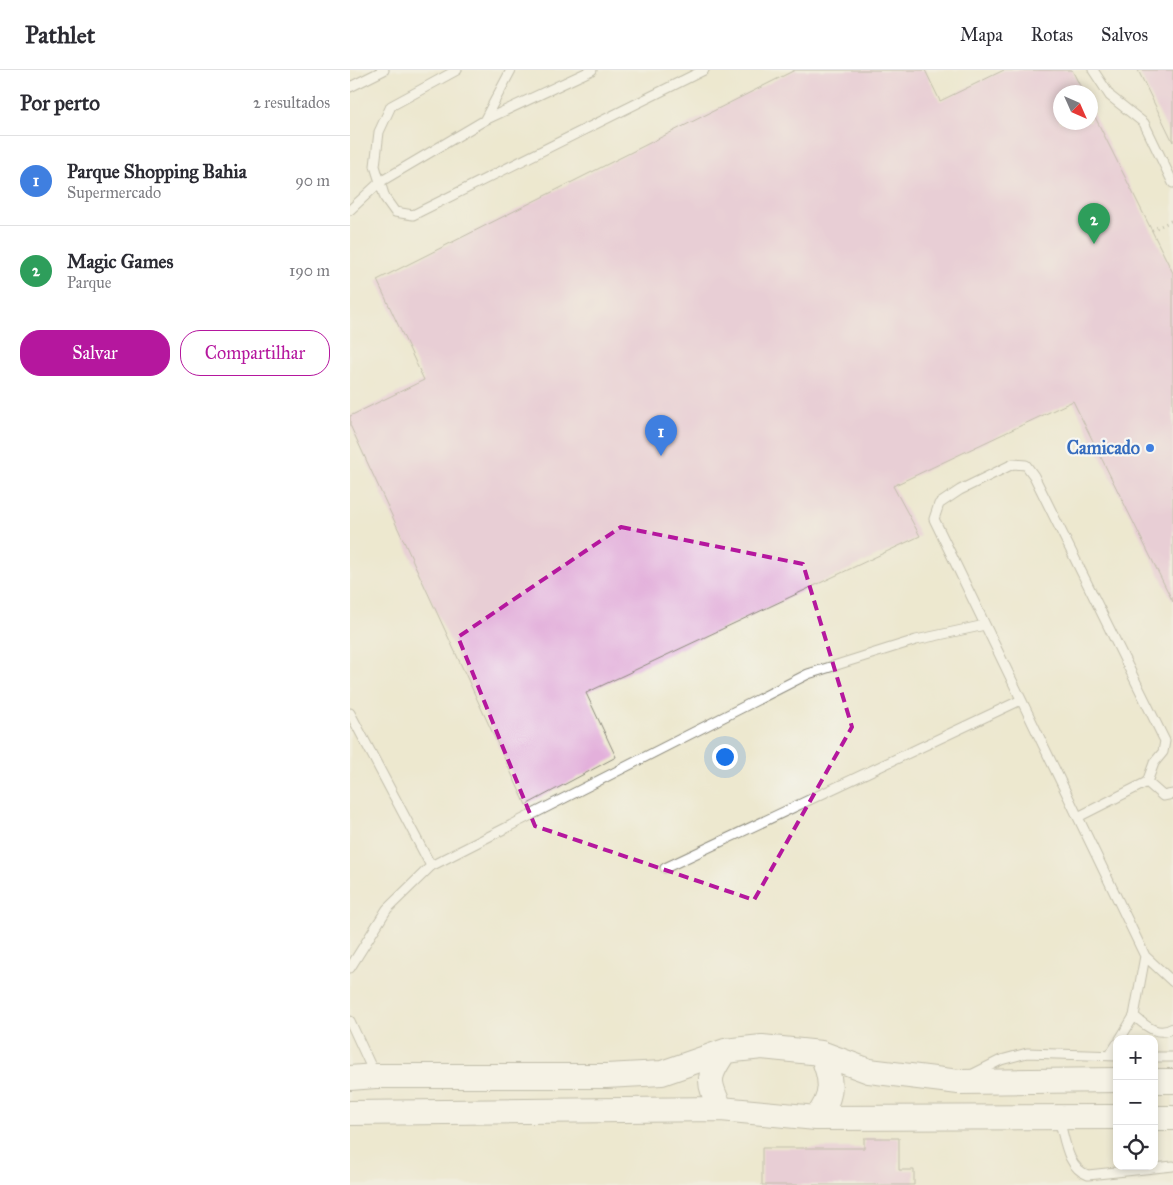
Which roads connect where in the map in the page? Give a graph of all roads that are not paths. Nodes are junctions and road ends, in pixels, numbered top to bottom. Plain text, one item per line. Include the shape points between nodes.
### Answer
1 (384, 70) edge
2 (456, 70) edge
3 (511, 70) edge
4 (592, 70) edge
5 (704, 70) edge
6 (1093, 70) edge
7 (350, 87) edge
8 (485, 120) junction
9 (380, 182) junction
10 (1173, 183) edge
11 (350, 210) edge
12 (985, 625) junction
13 (1021, 700) junction
14 (350, 713) edge
15 (1147, 782) junction
16 (1173, 794) edge
17 (1078, 817) junction
18 (431, 866) junction
19 (665, 868) dead end
20 (1144, 956) junction
21 (350, 968) edge
22 (1173, 982) edge
23 (1134, 1016) junction
24 (350, 1021) edge
25 (1173, 1028) edge
26 (1122, 1035) edge
27 (725, 1051) junction
28 (821, 1053) junction
29 (1113, 1056) edge
30 (1158, 1057) edge
31 (1173, 1057) edge
32 (375, 1076) junction
33 (350, 1078) edge
34 (1113, 1080) edge
35 (1158, 1081) edge
36 (1173, 1081) edge
37 (959, 1082) junction
38 (721, 1109) junction
39 (350, 1114) edge
40 (1058, 1117) junction
41 (1113, 1117) edge
42 (816, 1118) junction
43 (1158, 1118) edge
44 (1173, 1118) edge
45 (1173, 1166) edge

1 - 7 lane
2 - 9 lane via 390,106 379,132 375,166
3 - 8 lane
4 - 8 lane
5 - 9 lane via 413,215 395,212 385,198
6 - 10 lane via 1110,96 1144,123
8 - 9 lane
9 - 11 lane
12 - 13 lane
12 - 15 lane via 934,519 939,504 960,490 1013,464 1026,465 1165,741 1163,752 1154,763
12 - 18 lane via 916,640 808,674
13 - 17 lane
13 - 19 lane
14 - 18 lane
15 - 16 lane via 1163,796
15 - 17 lane
17 - 20 lane
18 - 21 lane via 387,909
20 - 22 lane
20 - 23 lane
23 - 25 lane via 1153,1031
23 - 26 lane
24 - 32 lane
27 - 28 street via 762,1047
27 - 32 street via 662,1073
27 - 38 street via 711,1071 711,1089
28 - 37 street via 869,1071
28 - 42 street via 829,1070 830,1086 827,1106
29 - 37 lane via 1027,1053 1001,1060
30 - 31 lane
32 - 33 street
34 - 37 street
35 - 36 street
38 - 39 street
38 - 42 street
40 - 41 street
40 - 42 street
40 - 45 lane via 1078,1172 1088,1175
43 - 44 street

